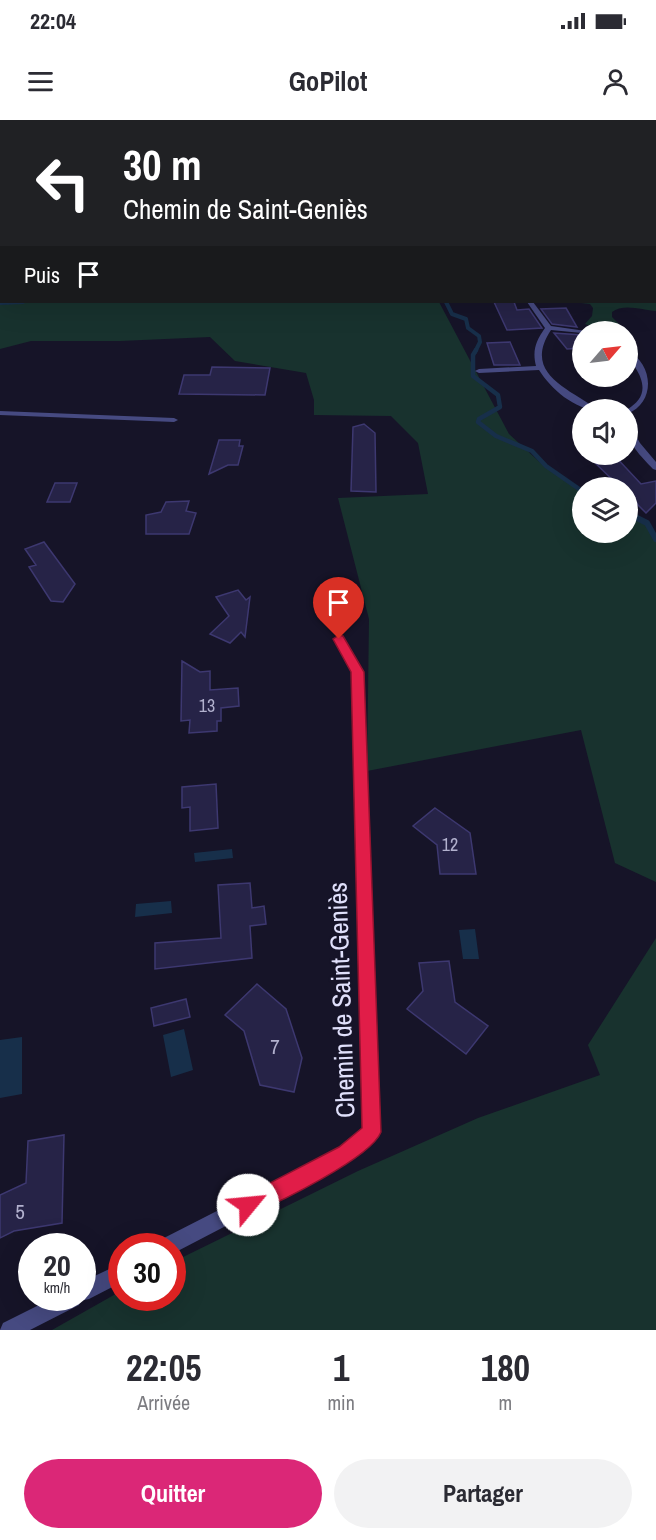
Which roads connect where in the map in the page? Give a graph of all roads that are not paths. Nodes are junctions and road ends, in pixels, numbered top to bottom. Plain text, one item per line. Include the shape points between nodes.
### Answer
1 (531, 303) edge
2 (549, 328) junction
3 (572, 330) edge
4 (638, 365) edge
5 (539, 368) junction
6 (479, 371) dead end
7 (574, 399) edge
8 (638, 405) edge
9 (0, 413) edge
10 (174, 420) dead end
11 (638, 446) edge
12 (656, 467) edge
13 (339, 639) dead end
14 (186, 1237) edge
15 (47, 1311) edge
16 (10, 1330) edge

1 - 2 street
2 - 3 street
2 - 5 street via 537,346
4 - 8 street via 646,393
5 - 6 street
5 - 7 street
9 - 10 lane
11 - 12 street
13 - 14 street, Chemin de Saint-Geniès via 358,672 372,1132 346,1154
15 - 16 street

